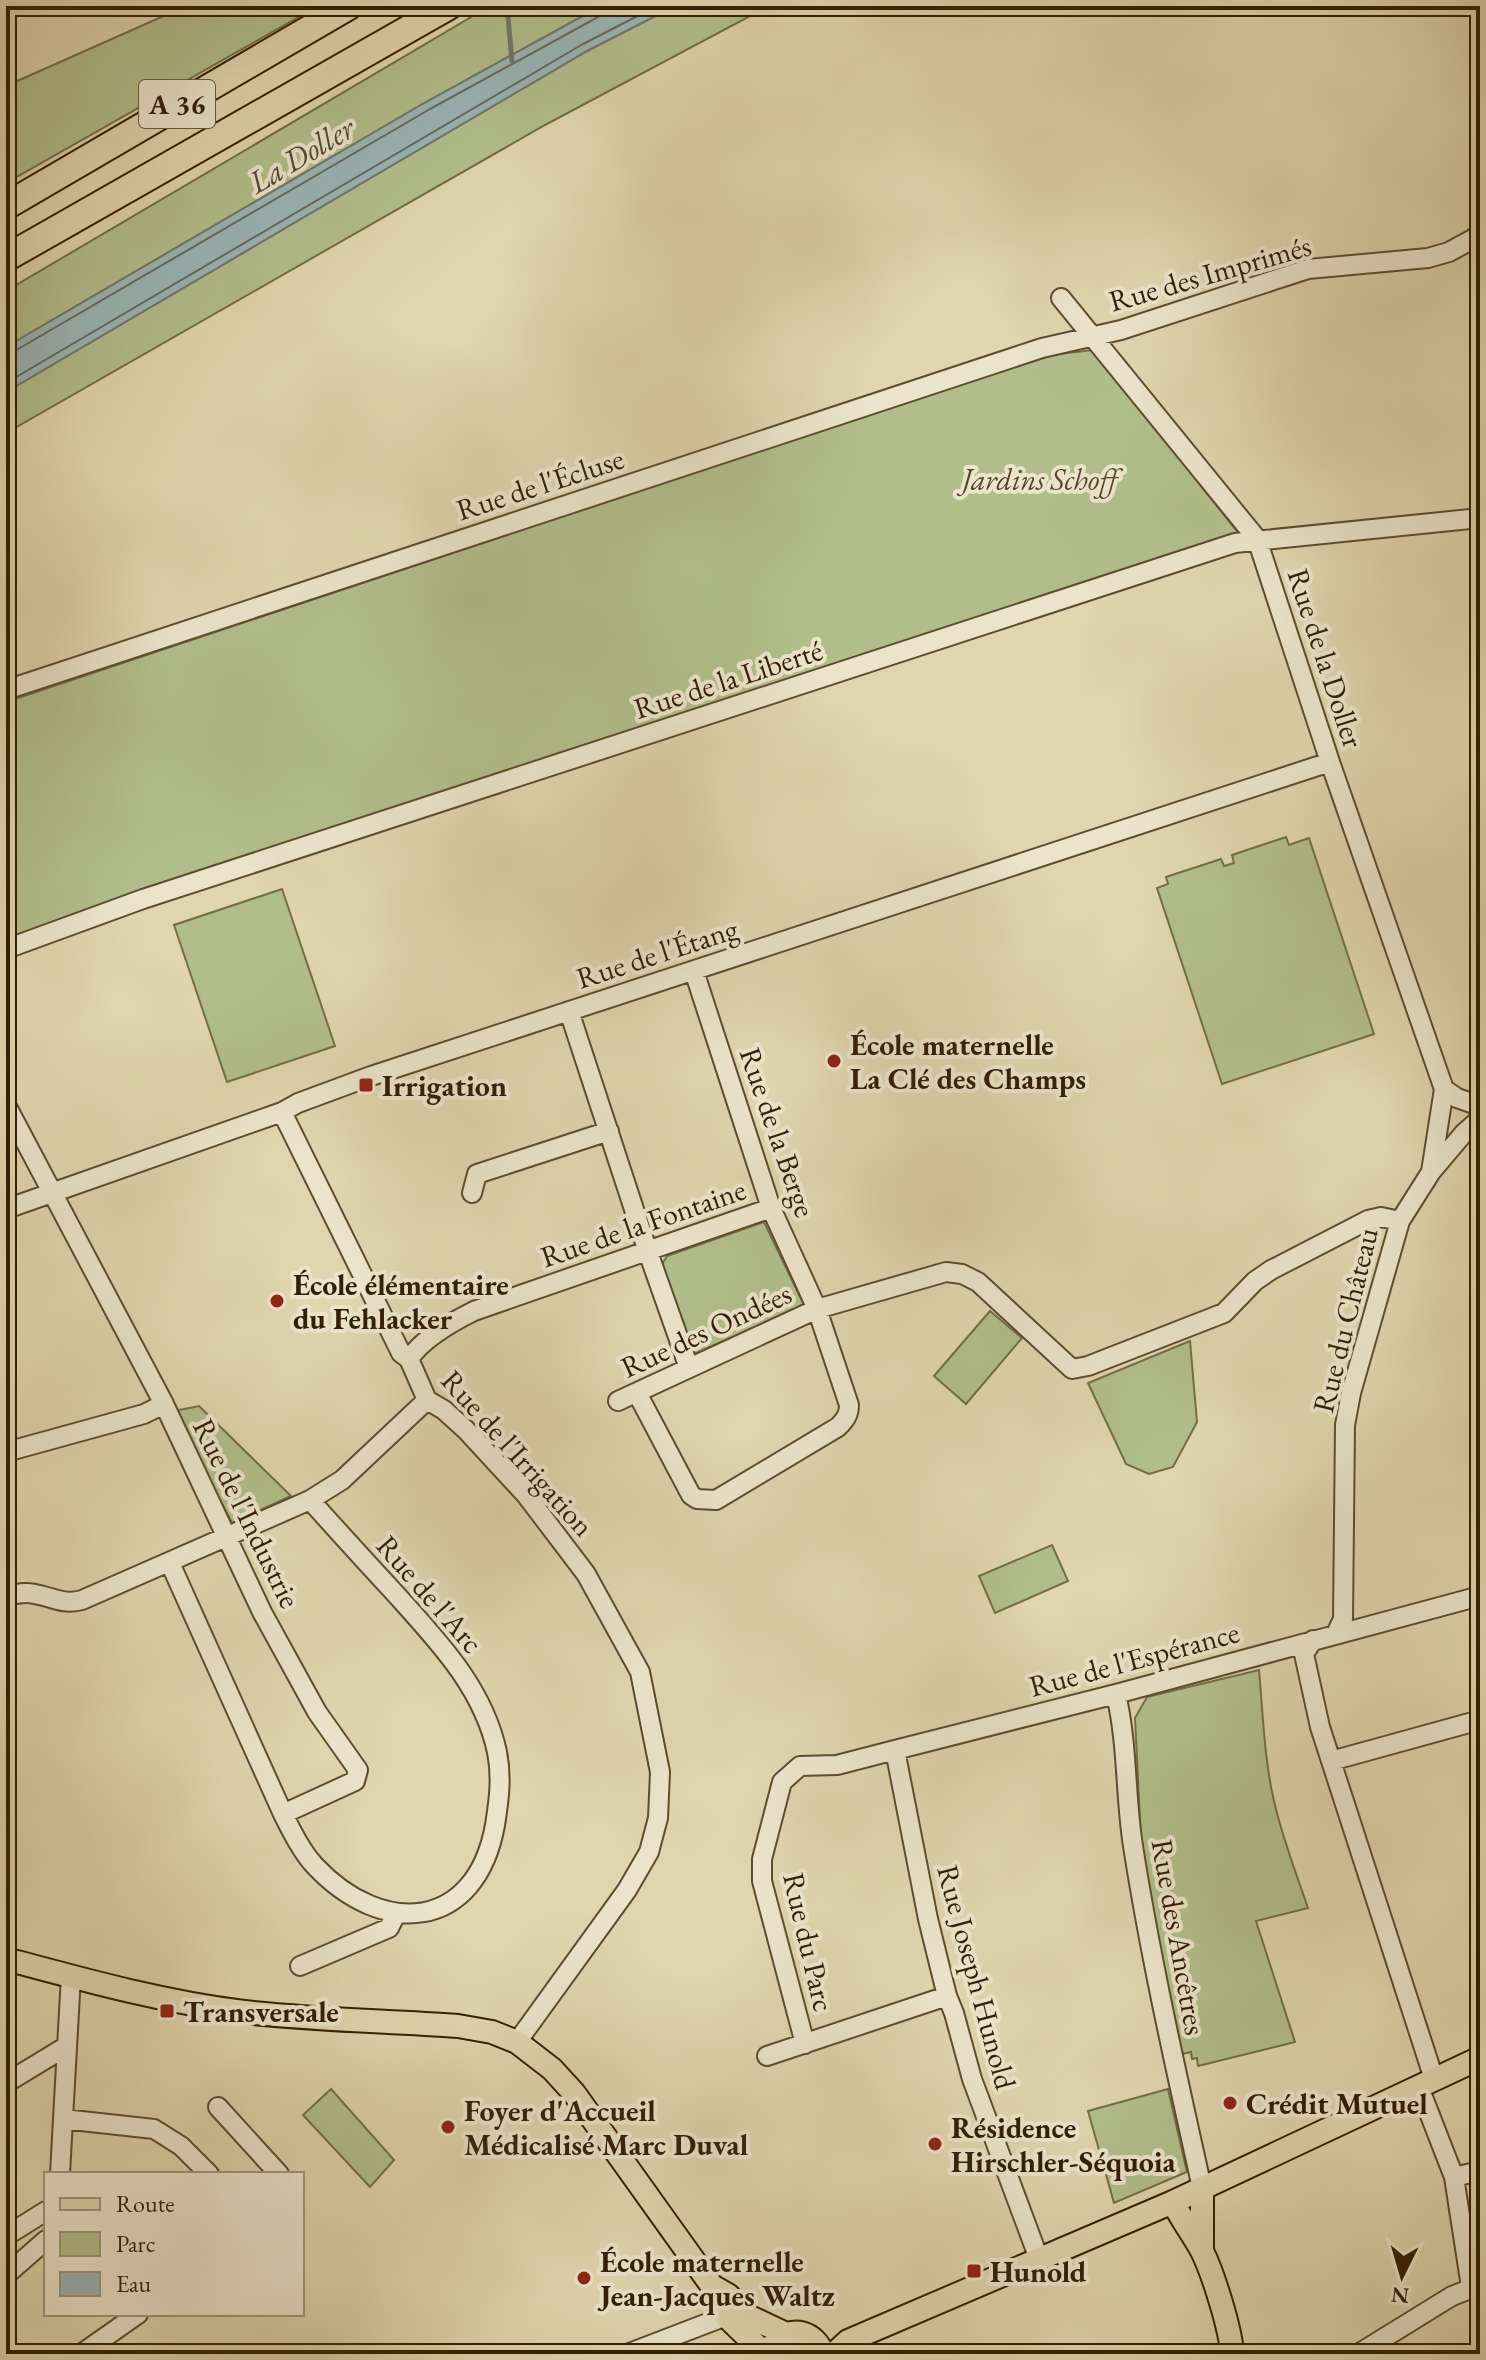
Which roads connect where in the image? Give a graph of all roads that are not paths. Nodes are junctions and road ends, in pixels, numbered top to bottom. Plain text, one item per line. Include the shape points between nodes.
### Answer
1 (349, 6) edge
2 (449, 6) edge
3 (6, 206) edge
4 (1480, 232) edge
5 (6, 258) edge
6 (1061, 298) dead end
7 (1093, 336) junction
8 (1480, 518) edge
9 (1257, 539) junction
10 (6, 690) edge
11 (1330, 762) junction
12 (6, 949) edge
13 (694, 971) junction
14 (569, 1011) junction
15 (1444, 1089) junction
16 (6, 1105) edge
17 (1480, 1106) edge
18 (282, 1112) junction
19 (1480, 1119) edge
20 (609, 1131) junction
21 (1431, 1172) junction
22 (472, 1193) dead end
23 (53, 1194) junction
24 (771, 1208) junction
25 (6, 1209) edge
26 (1400, 1221) junction
27 (648, 1252) junction
28 (817, 1309) junction
29 (409, 1359) junction
30 (689, 1368) junction
31 (637, 1393) junction
32 (427, 1400) junction
33 (618, 1401) dead end
34 (164, 1404) junction
35 (6, 1452) edge
36 (310, 1500) junction
37 (227, 1537) junction
38 (170, 1563) junction
39 (1480, 1596) edge
40 (6, 1597) edge
41 (1336, 1634) junction
42 (1313, 1640) junction
43 (1116, 1694) junction
44 (1480, 1720) edge
45 (895, 1750) junction
46 (1331, 1761) junction
47 (800, 1766) joint
48 (283, 1814) junction
49 (396, 1914) junction
50 (6, 1959) edge
51 (300, 1966) dead end
52 (71, 1976) junction
53 (947, 1996) junction
54 (517, 2042) junction
55 (805, 2044) junction
56 (67, 2046) junction
57 (767, 2056) dead end
58 (1480, 2058) edge
59 (6, 2083) edge
60 (1426, 2083) junction
61 (218, 2107) dead end
62 (63, 2119) junction
63 (1480, 2171) edge
64 (60, 2172) edge
65 (207, 2172) edge
66 (277, 2172) edge
67 (1454, 2177) junction
68 (1202, 2188) junction
69 (1173, 2202) junction
70 (44, 2212) edge
71 (6, 2236) edge
72 (44, 2242) edge
73 (1202, 2251) junction
74 (1039, 2259) junction
75 (6, 2275) edge
76 (712, 2286) junction
77 (1476, 2286) edge
78 (135, 2316) edge
79 (726, 2316) junction
80 (786, 2334) junction
81 (1232, 2345) edge
82 (817, 2346) edge
83 (841, 2347) edge
84 (81, 2354) edge
85 (627, 2354) edge
86 (767, 2354) edge
87 (1249, 2354) edge
88 (1358, 2354) edge

1 - 3 highway, A 36
2 - 5 highway, A 36
4 - 7 street, Rue des Imprimés via 1449,252 1428,258 1308,269
6 - 7 street, Rue de la Doller
7 - 9 street, Rue de la Doller
7 - 10 street, Rue de l'Écluse via 1013,357
8 - 9 street, Rue de la Liberté
9 - 11 street, Rue de la Doller
9 - 12 street, Rue de la Liberté via 143,899
11 - 13 street, Rue de l'Étang
11 - 15 street, Rue de la Doller
13 - 14 street, Rue de l'Étang
13 - 24 street, Rue de la Berge
14 - 18 street, Rue de l'Étang via 371,1076
14 - 20 street
15 - 17 street
15 - 21 street, Rue du Château
16 - 23 street, Rue de l'Industrie
18 - 23 street, Rue de l'Étang
18 - 29 street, Rue de l'Irrigation via 401,1353
19 - 21 street, Rue du Château
20 - 22 street via 477,1174
20 - 27 street
21 - 26 street, Rue du Château
23 - 25 street, Rue de l'Étang
23 - 34 street, Rue de l'Industrie
24 - 27 street, Rue de la Fontaine
24 - 28 street, Rue de la Berge
26 - 28 street, Rue des Ondées via 1368,1220 1271,1270 1224,1313 1072,1369 978,1282 962,1274 946,1272
26 - 41 street, Rue du Château via 1345,1425 1343,1619
27 - 29 street, Rue de la Fontaine via 474,1311 448,1325
27 - 30 street
28 - 30 street, Rue des Ondées
28 - 31 street, Rue de la Berge via 849,1405 845,1420 716,1500 691,1495
29 - 32 street, Rue de l'Irrigation
30 - 31 street, Rue des Ondées
31 - 33 street, Rue des Ondées
32 - 36 street via 342,1480
32 - 54 street, Rue de l'Irrigation via 466,1430 526,1495 586,1574 640,1672 660,1772 658,1818 649,1852
34 - 35 street
34 - 37 street, Rue de l'Industrie
36 - 37 street
36 - 49 street, Rue de l'Arc via 458,1665 497,1751 501,1794 492,1840 475,1879 437,1908
37 - 38 street
37 - 48 street, Rue de l'Industrie via 317,1712 358,1770 355,1781
38 - 40 street via 66,1604 42,1593
38 - 48 street, Rue de l'Arc
39 - 41 street, Rue de l'Espérance
41 - 42 street, Rue de l'Espérance
42 - 43 street, Rue de l'Espérance
42 - 46 street via 1304,1654
43 - 45 street, Rue de l'Espérance
43 - 68 street, Rue des Ancêtres via 1125,1733 1134,1853
44 - 46 street
45 - 47 street, Rue de l'Espérance via 837,1765
45 - 53 street, Rue Joseph Hunold
46 - 60 street
47 - 55 street, Rue du Parc via 782,1782 762,1859 762,1881
48 - 49 street, Rue de l'Arc via 314,1865 366,1904
49 - 51 street via 389,1928
50 - 52 main road
52 - 54 main road via 244,2012 458,2026
52 - 56 street
53 - 55 street, Rue du Parc
53 - 74 street, Rue Joseph Hunold
54 - 76 main road via 574,2093
55 - 57 street, Rue du Parc
56 - 59 street
56 - 62 street
58 - 60 main road
60 - 67 street
60 - 68 main road
61 - 66 street
62 - 64 street
62 - 65 street via 154,2129
63 - 67 street
67 - 77 street
68 - 69 main road
68 - 73 main road
69 - 73 main road
69 - 74 main road
70 - 71 street
72 - 75 street
73 - 81 main road
74 - 83 main road
76 - 79 main road
76 - 80 main road via 750,2317
77 - 88 street
78 - 84 street
79 - 85 street
79 - 86 main road
80 - 82 main road via 800,2332
80 - 86 main road
81 - 87 main road
82 - 83 main road

